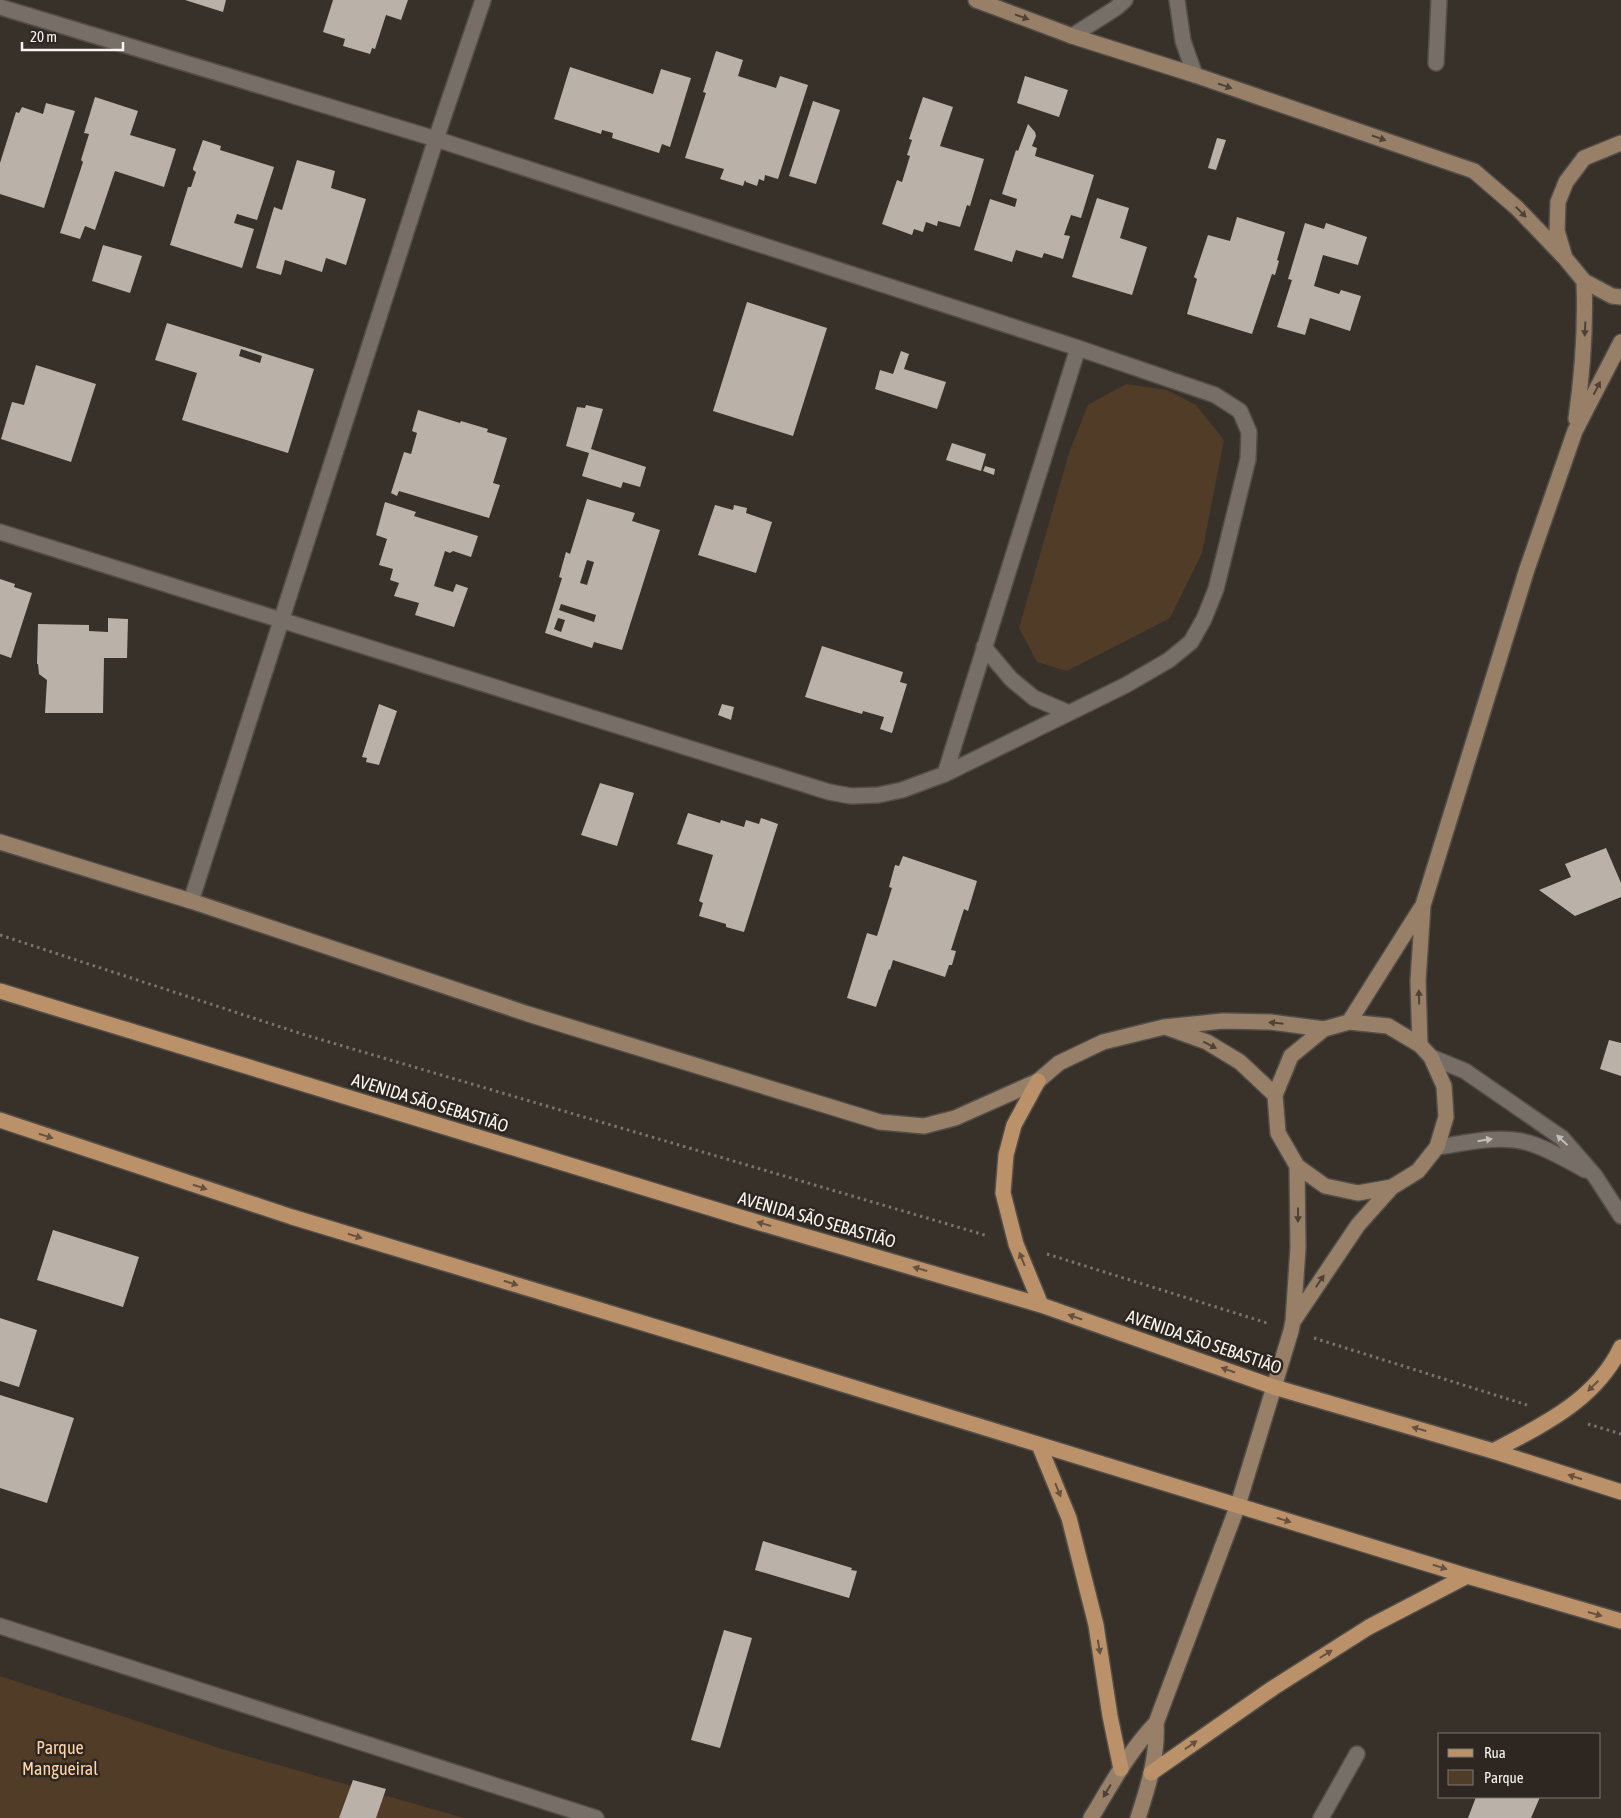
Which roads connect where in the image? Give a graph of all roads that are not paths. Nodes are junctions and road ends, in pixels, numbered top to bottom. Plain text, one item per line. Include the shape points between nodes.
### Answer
1 (483, 0) edge
2 (976, 0) edge
3 (1125, 0) edge
4 (1177, 0) edge
5 (1439, 0) edge
6 (0, 7) edge
7 (1072, 36) junction
8 (1436, 63) dead end
9 (1195, 75) junction
10 (436, 139) junction
11 (1620, 142) edge
12 (1565, 258) junction
13 (1584, 281) junction
14 (1621, 298) edge
15 (1621, 342) edge
16 (1078, 348) junction
17 (1575, 431) junction
18 (0, 532) edge
19 (280, 619) junction
20 (984, 647) junction
21 (1069, 713) junction
22 (945, 774) junction
23 (0, 842) edge
24 (191, 901) junction
25 (1423, 905) junction
26 (0, 991) edge
27 (1349, 1022) junction
28 (1164, 1027) junction
29 (1324, 1029) junction
30 (1420, 1045) junction
31 (1431, 1058) junction
32 (1038, 1081) junction
33 (1275, 1095) junction
34 (0, 1120) edge
35 (1437, 1147) junction
36 (1297, 1166) junction
37 (1595, 1176) junction
38 (1392, 1187) junction
39 (1621, 1216) edge
40 (1040, 1305) junction
41 (1292, 1326) junction
42 (1621, 1347) edge
43 (1274, 1387) junction
44 (1040, 1445) junction
45 (1493, 1451) junction
46 (1621, 1492) edge
47 (1238, 1505) junction
48 (1467, 1576) junction
49 (1621, 1621) edge
50 (0, 1626) edge
51 (1156, 1723) junction
52 (1357, 1754) dead end
53 (1121, 1768) junction
54 (1151, 1773) junction
55 (596, 1818) edge
56 (1091, 1818) edge
57 (1138, 1818) edge
58 (1321, 1818) edge

1 - 10 street
2 -> 7 street
3 - 7 street
4 - 9 street via 1183,41
5 - 8 street
6 - 10 street
7 - 9 street
9 -> 12 street via 1474,171 1518,208
10 - 16 street
10 - 19 street
11 - 12 street via 1584,158 1566,182 1558,202 1557,231
12 - 13 street
13 - 14 street
13 -> 17 street via 1586,320
17 -> 15 street
16 - 20 street
16 - 21 street via 1215,395 1240,411 1248,432 1248,460 1216,589 1191,642 1169,660
17 - 25 street via 1527,569
18 - 19 street
19 - 22 street via 829,792 851,796 878,795
19 - 24 street
20 - 21 street via 1011,679 1034,698
20 - 22 street
21 - 22 street
23 - 24 street
24 - 32 street via 528,1014 880,1122 924,1126 948,1120
25 - 27 street
30 -> 25 street via 1418,981
40 -> 26 main road, AVENIDA SÃO SEBASTIÃO via 742,1218
27 - 29 street
27 - 30 street via 1388,1026
29 -> 28 street via 1270,1022 1223,1021
28 - 32 street via 1103,1042 1059,1063
28 -> 33 street via 1207,1042 1240,1062
29 - 33 street via 1291,1056
30 - 31 street
31 - 35 street via 1445,1094 1446,1117
37 -> 31 street via 1562,1138 1465,1071
40 -> 32 main road via 1016,1244 1003,1193 1006,1156 1014,1125
33 - 36 street via 1278,1133
34 -> 44 main road via 292,1217
35 -> 37 street via 1494,1139 1528,1142
35 - 38 street via 1418,1171
36 - 38 street via 1325,1186 1358,1193
36 -> 41 street via 1298,1248
37 - 39 street
41 -> 38 street via 1358,1224
43 -> 40 main road, AVENIDA SÃO SEBASTIÃO
41 - 43 street
42 -> 45 main road via 1616,1359 1596,1384 1560,1415
45 -> 43 main road, AVENIDA SÃO SEBASTIÃO
43 - 47 street
44 - 47 main road
44 -> 53 main road via 1071,1527 1096,1626
46 -> 45 main road, AVENIDA SÃO SEBASTIÃO
47 -> 48 main road
47 - 51 street
48 -> 49 main road
54 -> 48 main road via 1273,1688 1369,1627
50 - 55 street
51 - 53 street via 1141,1738
51 - 54 street via 1157,1743
52 - 58 street
53 -> 56 street
54 - 57 street

